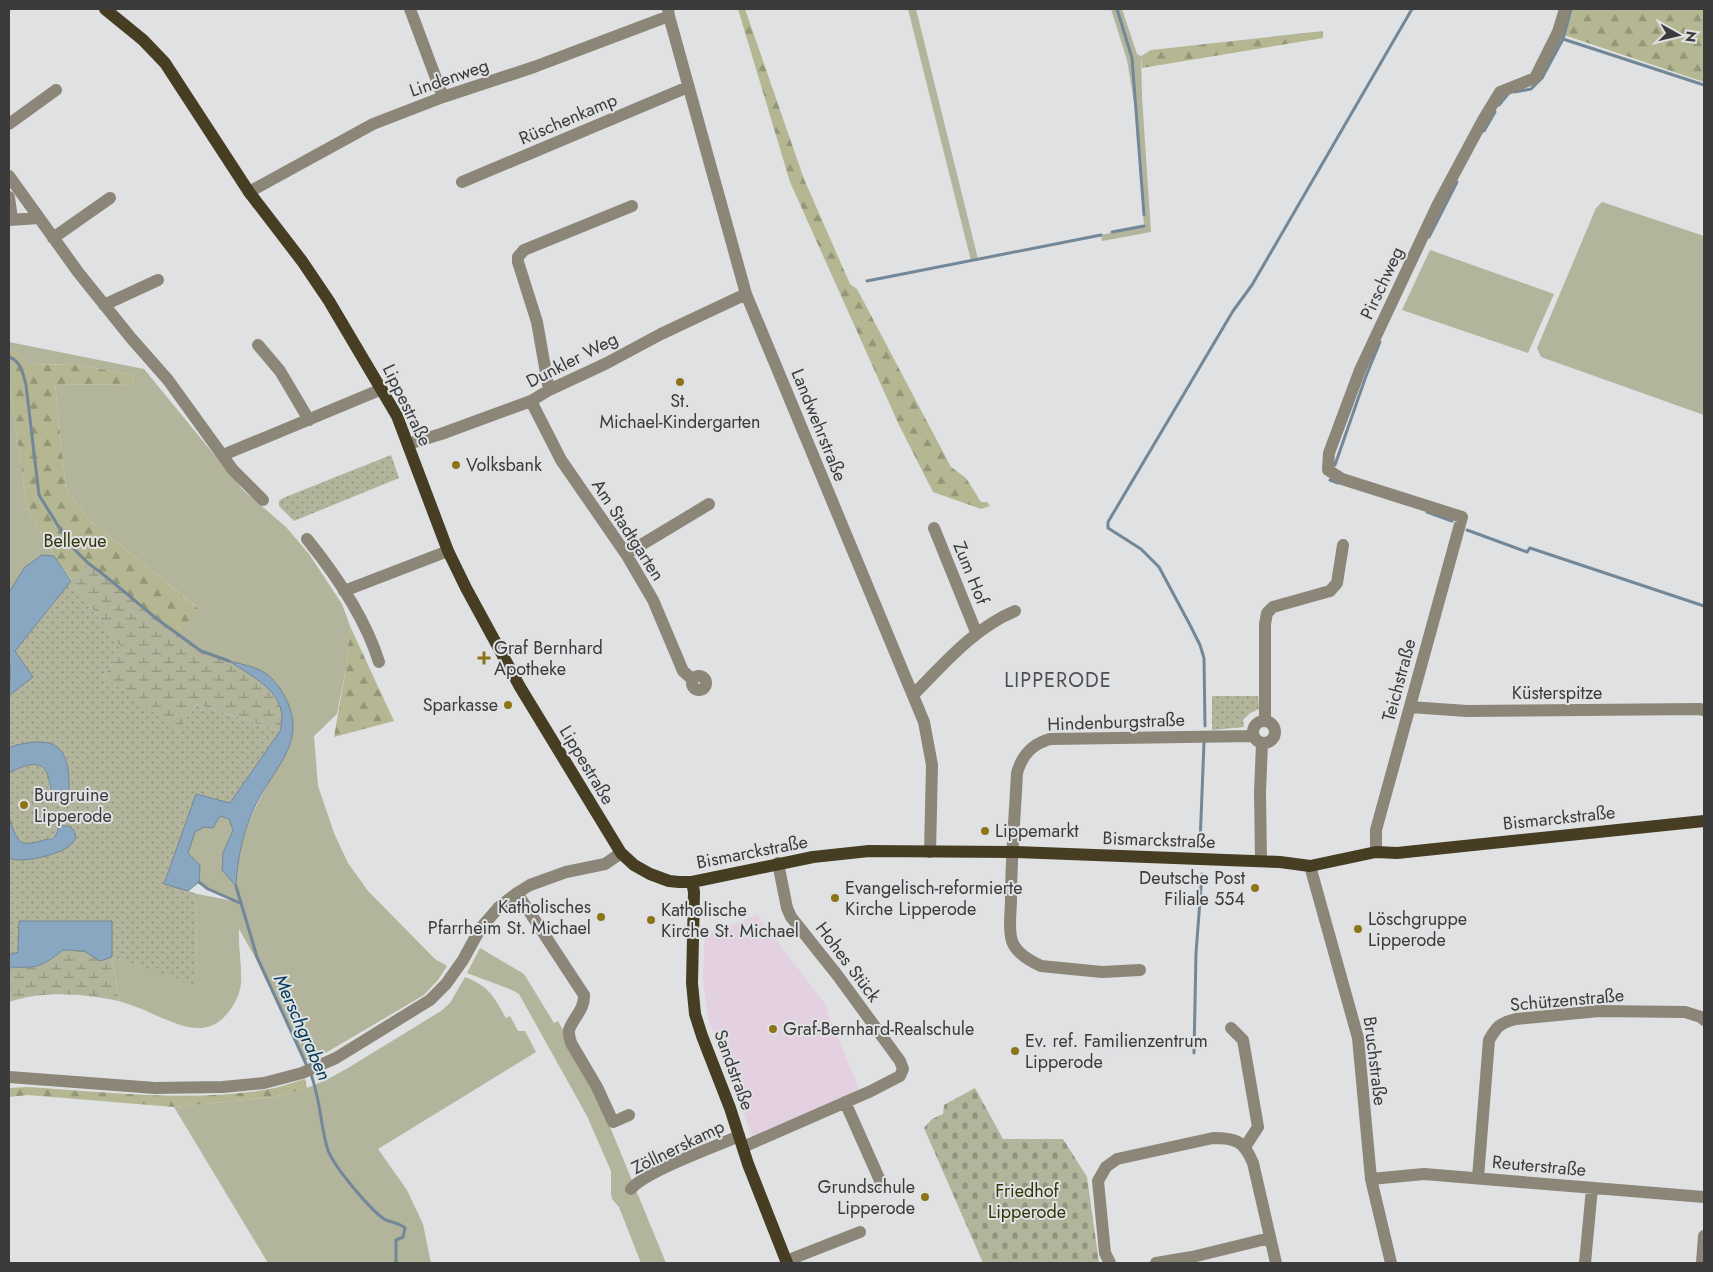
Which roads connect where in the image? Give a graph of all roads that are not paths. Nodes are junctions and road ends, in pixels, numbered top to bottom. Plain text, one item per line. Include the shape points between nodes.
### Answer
1 (105, 9) edge
2 (410, 9) edge
3 (1565, 9) edge
4 (668, 12) edge
5 (688, 88) junction
6 (56, 90) dead end
7 (443, 97) junction
8 (9, 124) edge
9 (9, 176) edge
10 (462, 182) dead end
11 (249, 192) junction
12 (9, 197) edge
13 (110, 198) dead end
14 (632, 206) dead end
15 (38, 218) junction
16 (10, 219) edge
17 (53, 238) junction
18 (158, 280) dead end
19 (746, 294) junction
20 (104, 305) junction
21 (258, 345) dead end
22 (382, 389) junction
23 (549, 390) junction
24 (531, 401) junction
25 (308, 420) junction
26 (408, 444) junction
27 (223, 455) junction
28 (264, 500) dead end
29 (710, 504) dead end
30 (1462, 517) joint
31 (934, 528) dead end
32 (307, 538) dead end
33 (1343, 545) dead end
34 (448, 552) junction
35 (626, 554) junction
36 (344, 591) junction
37 (1015, 610) dead end
38 (976, 632) junction
39 (379, 662) dead end
40 (692, 679) dead end
41 (913, 695) junction
42 (1410, 707) junction
43 (1704, 710) edge
44 (1266, 720) junction
45 (1257, 740) junction
46 (1704, 821) edge
47 (930, 852) junction
48 (1012, 852) junction
49 (1376, 852) junction
50 (621, 854) junction
51 (1261, 861) junction
52 (778, 863) junction
53 (1310, 866) junction
54 (692, 882) junction
55 (517, 893) junction
56 (1140, 970) dead end
57 (1704, 1020) edge
58 (1231, 1028) dead end
59 (900, 1076) joint
60 (9, 1078) edge
61 (845, 1102) junction
62 (629, 1115) dead end
63 (741, 1142) junction
64 (1244, 1147) junction
65 (1478, 1178) junction
66 (1371, 1179) junction
67 (882, 1185) dead end
68 (1592, 1188) junction
69 (632, 1189) dead end
70 (1704, 1197) edge
71 (860, 1232) dead end
72 (1704, 1236) edge
73 (1270, 1238) junction
74 (787, 1262) edge
75 (1110, 1263) edge
76 (1156, 1263) edge
77 (1276, 1263) edge
78 (1391, 1263) edge
79 (1586, 1263) edge
80 (1702, 1263) edge

1 - 11 main road, Lippestraße via 165,63
2 - 7 street
3 - 30 street, Pirschweg via 1558,32 1535,78 1500,92 1456,170 1360,370 1329,453 1328,470 1342,479
4 - 5 street, Landwehrstraße
4 - 7 street, Lindenweg via 534,67
5 - 10 street, Rüschenkamp
5 - 19 street, Landwehrstraße
6 - 8 street
7 - 11 street, Lindenweg via 372,124
9 - 15 street
11 - 22 main road, Lippestraße via 329,301
12 - 16 street
13 - 17 street
14 - 23 street via 524,250 518,257 537,322
15 - 16 street
15 - 17 street
17 - 20 street
18 - 20 street
19 - 23 street, Dunkler Weg
19 - 41 street, Landwehrstraße
20 - 27 street via 168,380
21 - 25 street via 280,372
22 - 25 street
22 - 26 main road, Lippestraße
23 - 24 street, Dunkler Weg
24 - 26 street, Dunkler Weg
24 - 35 street, Am Stadtgarten via 561,460
25 - 27 street
26 - 34 main road, Lippestraße
27 - 28 street via 233,470
29 - 35 street
30 - 42 street, Teichstraße
31 - 38 street, Zum Hof
32 - 36 street
33 - 44 street via 1337,583 1330,591 1273,607 1267,613
34 - 36 street
34 - 50 main road, Lippestraße via 520,687
35 - 40 street, Am Stadtgarten via 653,600 683,672
36 - 39 street via 369,633
37 - 38 street, Zum Hof
38 - 41 street, Zum Hof
41 - 47 street, Landwehrstraße via 924,722 932,765
42 - 43 street, Küsterspitze via 1467,711
42 - 49 street, Teichstraße via 1376,830
44 - 45 street via 1253,728
44 - 45 street via 1274,726 1275,734 1269,742
45 - 48 street, Hindenburgstraße via 1050,739 1040,742 1020,761
45 - 51 street
46 - 49 main road, Bismarckstraße via 1398,853
47 - 48 main road, Bismarckstraße
47 - 52 main road, Bismarckstraße via 869,851
48 - 51 main road, Bismarckstraße
48 - 56 street, Hindenburgstraße via 1011,932 1012,942 1018,951 1041,966 1102,972
49 - 53 main road, Bismarckstraße
50 - 54 main road, Bismarckstraße via 650,874 669,881
50 - 55 street via 605,864 566,872
51 - 53 main road, Bismarckstraße
52 - 54 main road, Bismarckstraße
52 - 59 street, Hohes Stück via 791,917 900,1061 903,1069
53 - 66 street, Bruchstraße via 1358,1038
54 - 63 main road, Sandstraße via 695,1014
55 - 60 street via 499,906 480,929 446,984 423,1006 336,1058 302,1074 264,1083 223,1087 155,1088
55 - 62 street via 584,995 582,1007 569,1030 572,1043 613,1122
57 - 65 street, Schützenstraße via 1685,1012 1599,1010 1516,1019 1496,1027 1489,1040
58 - 64 street via 1243,1040 1258,1127
59 - 61 street, Zöllnerskamp
61 - 63 street, Zöllnerskamp
61 - 67 street
63 - 69 street, Zöllnerskamp via 673,1164 637,1182
63 - 74 main road, Sandstraße
64 - 73 street via 1253,1163
64 - 75 street via 1239,1141 1213,1138 1117,1159 1106,1167 1098,1181 1098,1196
65 - 66 street, Reuterstraße via 1424,1174
65 - 68 street, Reuterstraße
66 - 78 street, Bruchstraße
68 - 70 street, Reuterstraße
68 - 79 street
71 - 74 street
72 - 80 street
73 - 76 street
73 - 77 street

